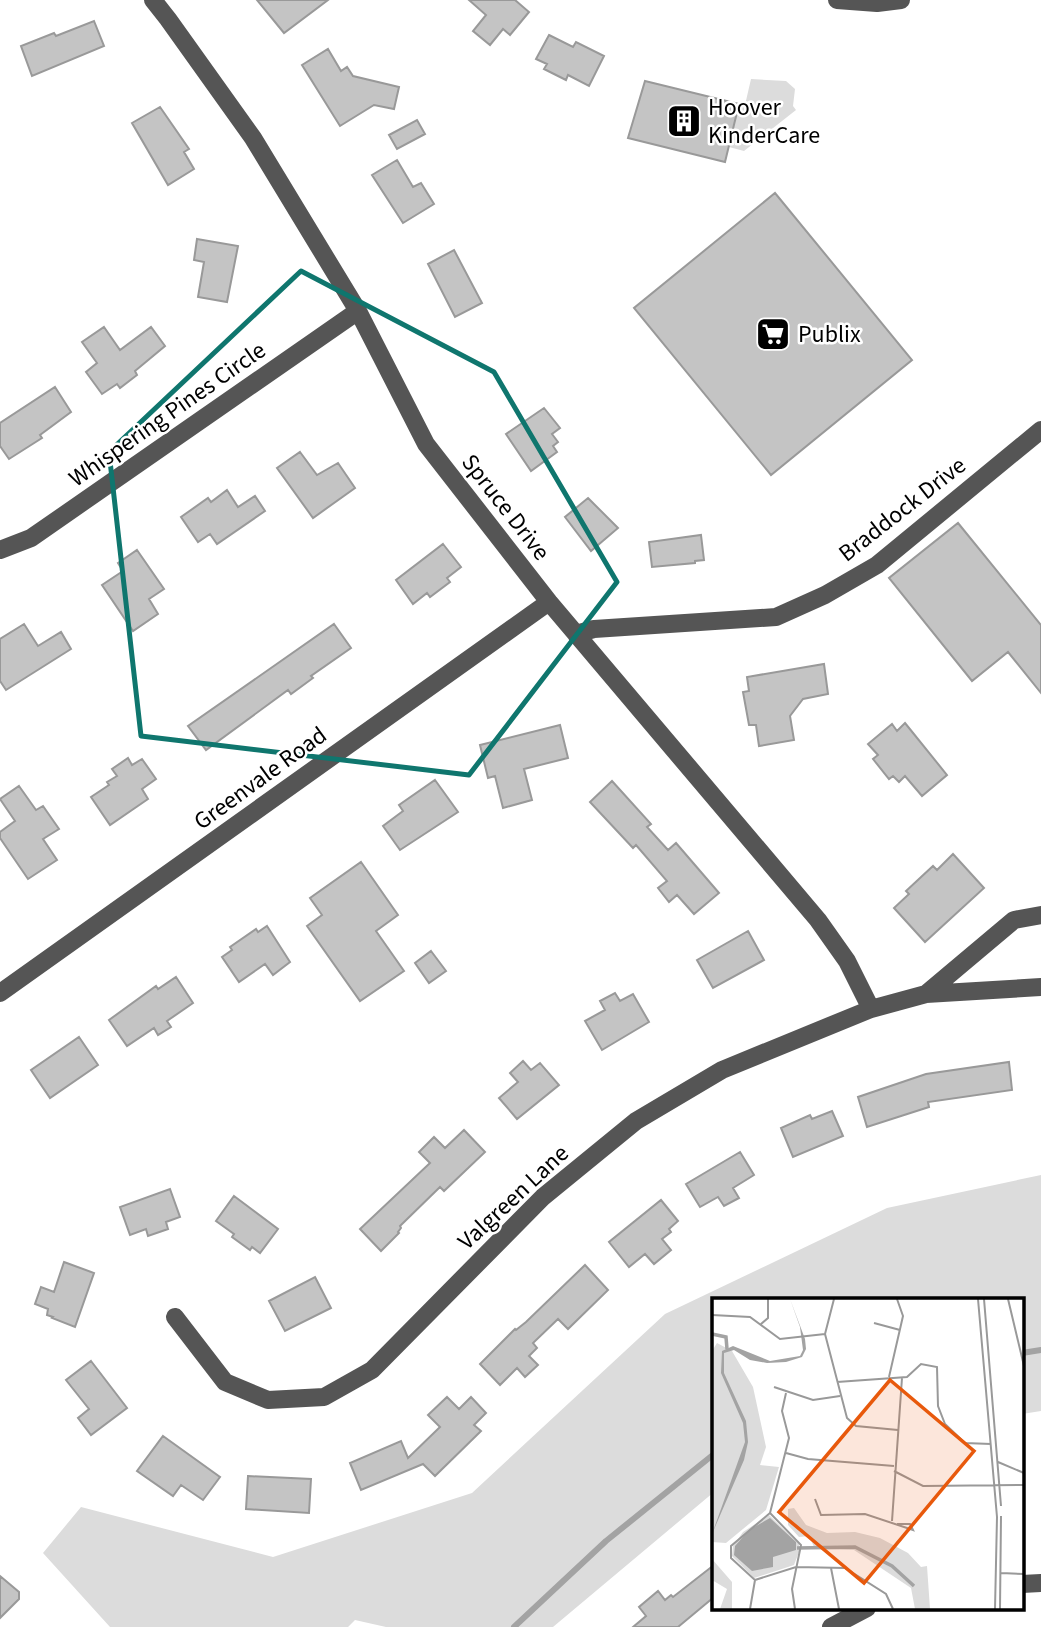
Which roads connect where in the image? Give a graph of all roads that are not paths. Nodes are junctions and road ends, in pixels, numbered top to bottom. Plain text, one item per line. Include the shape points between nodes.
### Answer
1 (153, 0) edge
2 (837, 0) edge
3 (901, 0) edge
4 (358, 311) junction
5 (1041, 430) edge
6 (0, 550) edge
7 (548, 602) junction
8 (576, 634) junction
9 (1041, 915) edge
10 (1041, 987) edge
11 (0, 993) edge
12 (926, 994) junction
13 (871, 1009) junction
14 (175, 1317) dead end
15 (863, 1610) edge
16 (831, 1627) edge

1 - 4 street, Spruce Drive via 253,138
2 - 3 street
4 - 6 street, Whispering Pines Circle via 31,538
4 - 7 street, Spruce Drive via 426,444
5 - 8 street, Braddock Drive via 877,565 776,617
7 - 8 street, Spruce Drive
7 - 11 street, Greenvale Road
8 - 13 street, Spruce Drive via 818,920 847,961
9 - 12 street, Valgreen Lane via 1014,920
10 - 12 street, Valgreen Lane
12 - 13 street, Valgreen Lane
13 - 14 street, Valgreen Lane via 722,1070 636,1121 543,1197 372,1370 324,1397 268,1400 225,1382
15 - 16 street

